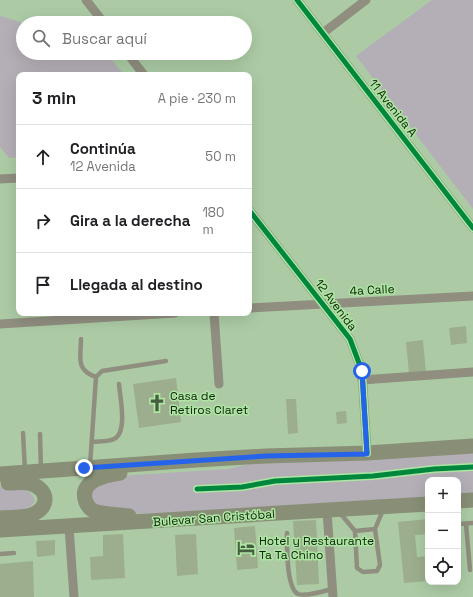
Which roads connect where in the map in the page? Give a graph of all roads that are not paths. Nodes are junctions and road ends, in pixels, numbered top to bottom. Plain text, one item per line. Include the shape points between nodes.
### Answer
1 (86, 0) edge
2 (297, 0) edge
3 (366, 0) edge
4 (99, 16) edge
5 (323, 33) junction
6 (132, 60) edge
7 (142, 72) edge
8 (1, 178) edge
9 (16, 178) edge
10 (252, 214) edge
11 (473, 228) edge
12 (473, 296) edge
13 (323, 303) junction
14 (252, 308) edge
15 (127, 316) edge
16 (214, 316) edge
17 (0, 324) edge
18 (81, 339) dead end
19 (166, 361) dead end
20 (473, 372) edge
21 (96, 377) junction
22 (362, 380) junction
23 (119, 384) dead end
24 (219, 384) dead end
25 (23, 433) dead end
26 (40, 434) dead end
27 (92, 442) junction
28 (473, 446) edge
29 (367, 454) junction
30 (266, 456) junction
31 (90, 467) junction
32 (41, 471) junction
33 (25, 472) junction
34 (0, 474) edge
35 (0, 484) edge
36 (473, 500) edge
37 (461, 501) edge
38 (425, 504) edge
39 (385, 507) junction
40 (332, 510) junction
41 (267, 514) junction
42 (0, 518) edge
43 (473, 523) edge
44 (461, 524) edge
45 (466, 524) junction
46 (70, 527) junction
47 (375, 529) junction
48 (0, 530) edge
49 (355, 531) junction
50 (286, 533) dead end
51 (14, 553) dead end
52 (0, 554) edge
53 (470, 570) dead end
54 (333, 593) edge
55 (74, 597) edge

1 - 4 street
2 - 5 street, 11 Avenida A
3 - 5 street
5 - 11 street, 11 Avenida A
6 - 7 street
8 - 9 street
10 - 13 street, 12 Avenida
12 - 13 street, 4a Calle
13 - 14 street, 4a Calle
13 - 22 street, 12 Avenida via 350,339 362,371
15 - 17 street
16 - 24 street
18 - 21 lane via 81,367 84,372
19 - 21 lane via 102,371
20 - 22 street
21 - 27 lane
22 - 29 street, 12 Avenida
23 - 27 lane via 122,427 120,434 116,439
25 - 33 lane
26 - 32 lane
27 - 31 lane
28 - 29 main road
29 - 30 main road
30 - 31 main road
30 - 41 main road via 233,465 126,472 105,476 94,480 86,488 84,496 92,510 128,516
31 - 32 main road
32 - 33 main road
33 - 34 main road
35 - 42 main road via 31,483 40,488 45,496 44,505 30,516
36 - 37 main road
38 - 39 main road, Bulevar San Cristóbal
39 - 40 main road, Bulevar San Cristóbal
39 - 47 lane
40 - 41 main road, Bulevar San Cristóbal
40 - 49 lane
40 - 54 street
41 - 46 main road, Bulevar San Cristóbal
43 - 45 lane
44 - 45 lane
45 - 53 lane
46 - 48 main road, Bulevar San Cristóbal
46 - 55 street
47 - 49 lane
47 - 49 lane via 380,564 377,571 363,572 357,568
50 - 54 lane via 293,589 298,594 306,595
51 - 52 lane

